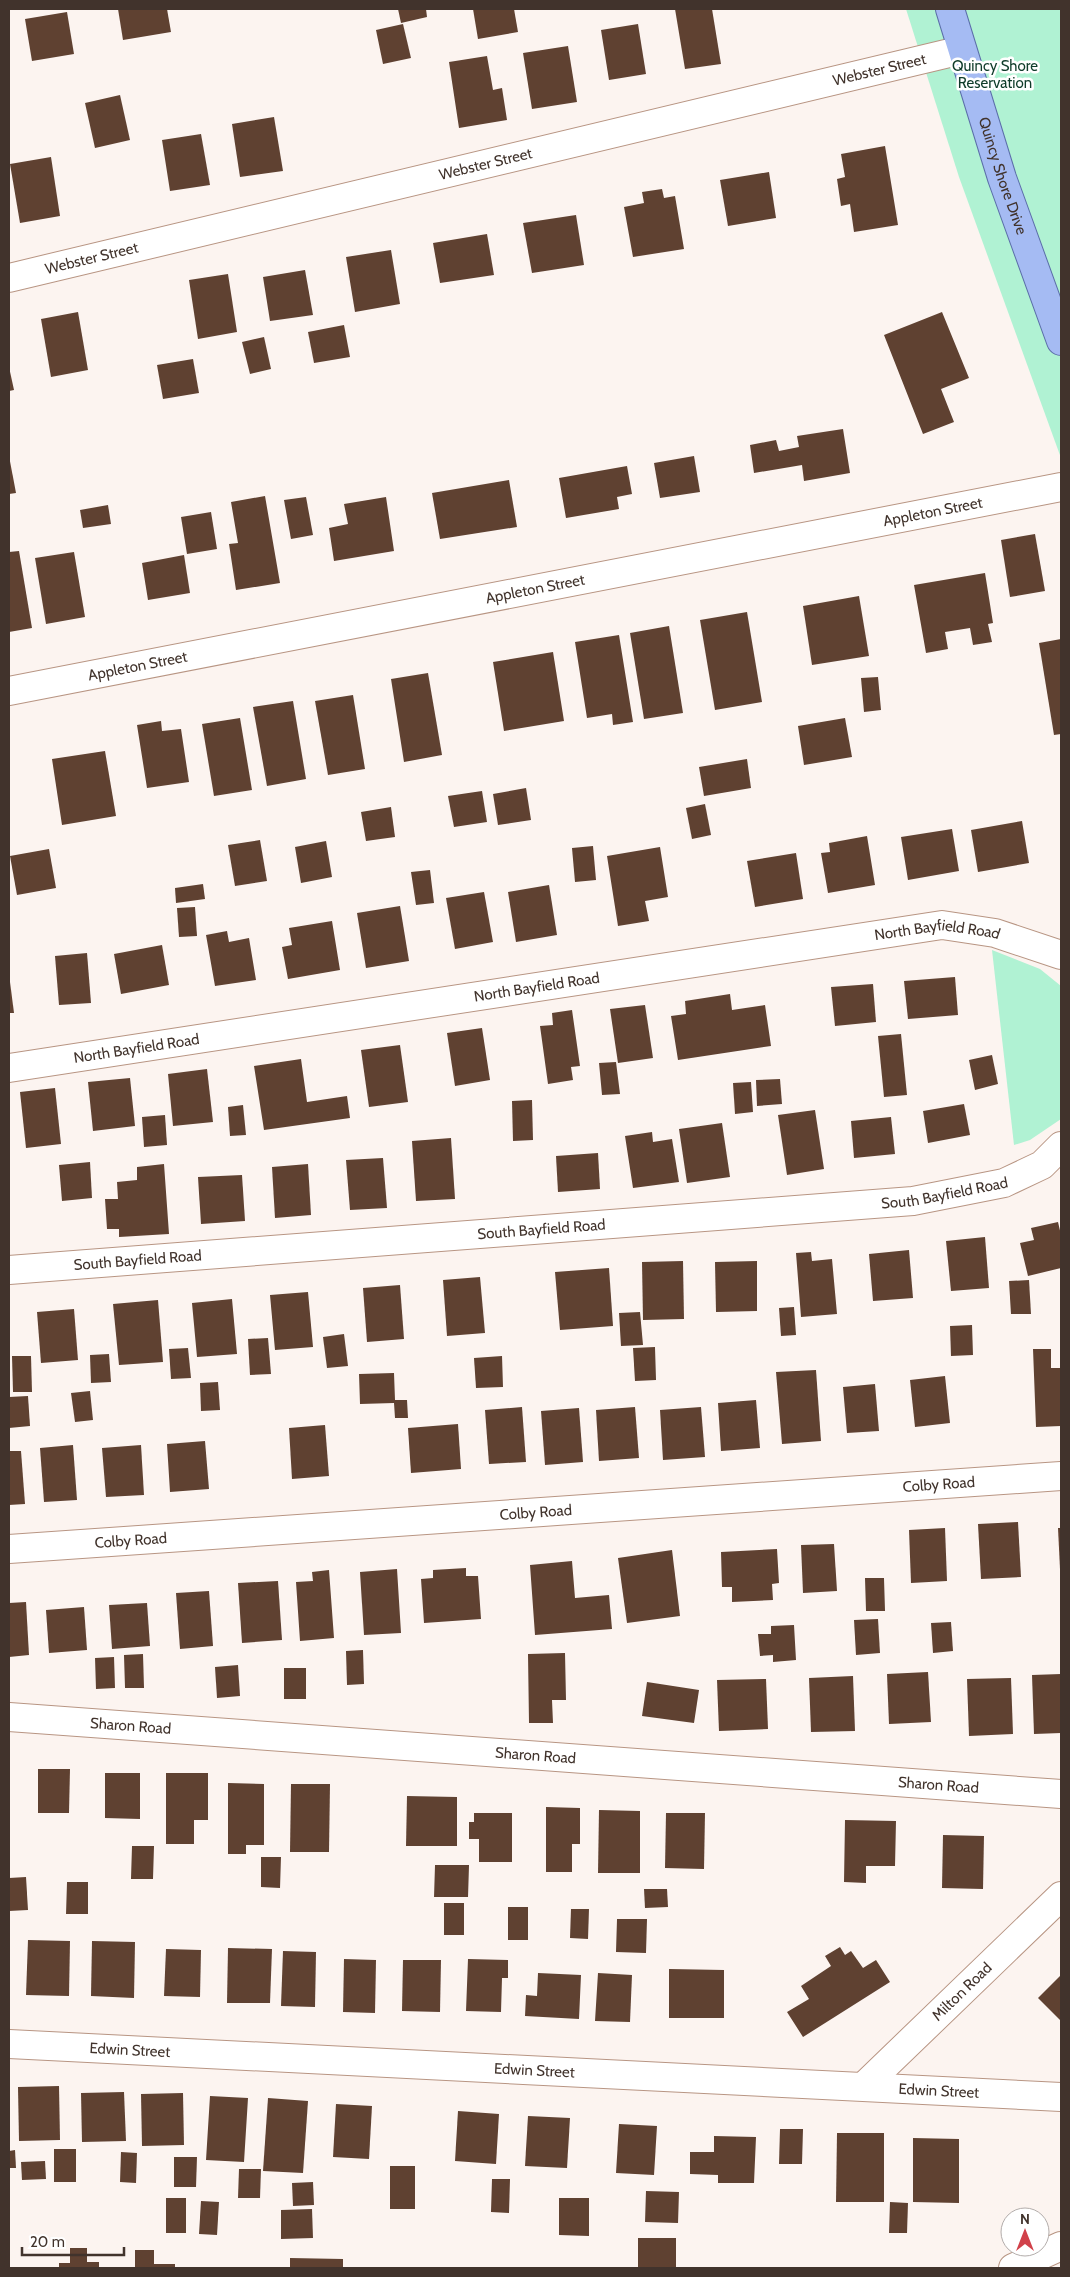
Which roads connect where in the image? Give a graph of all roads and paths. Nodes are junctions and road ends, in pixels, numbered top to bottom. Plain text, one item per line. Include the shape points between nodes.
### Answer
1 (950, 9) edge
2 (962, 50) junction
3 (9, 278) edge
4 (1061, 342) edge
5 (1061, 488) edge
6 (9, 691) edge
7 (1061, 955) edge
8 (9, 1068) edge
9 (1061, 1146) edge
10 (9, 1270) edge
11 (1061, 1476) edge
12 (9, 1549) edge
13 (9, 1717) edge
14 (1061, 1794) edge
15 (1061, 1896) edge
16 (9, 2044) edge
17 (864, 2086) junction
18 (1061, 2097) edge
19 (1061, 2246) edge
20 (1013, 2268) edge

1 - 2 main road, Quincy Shore Drive
2 - 3 street, Webster Street
2 - 4 main road, Quincy Shore Drive via 1002,178
5 - 6 street, Appleton Street
7 - 8 street, North Bayfield Road via 994,933 942,925
9 - 10 street, South Bayfield Road via 1042,1165 1004,1182 913,1201
11 - 12 street, Colby Road
13 - 14 street, Sharon Road
15 - 17 street, Milton Road
16 - 17 street, Edwin Street
17 - 18 street, Edwin Street
19 - 20 street

